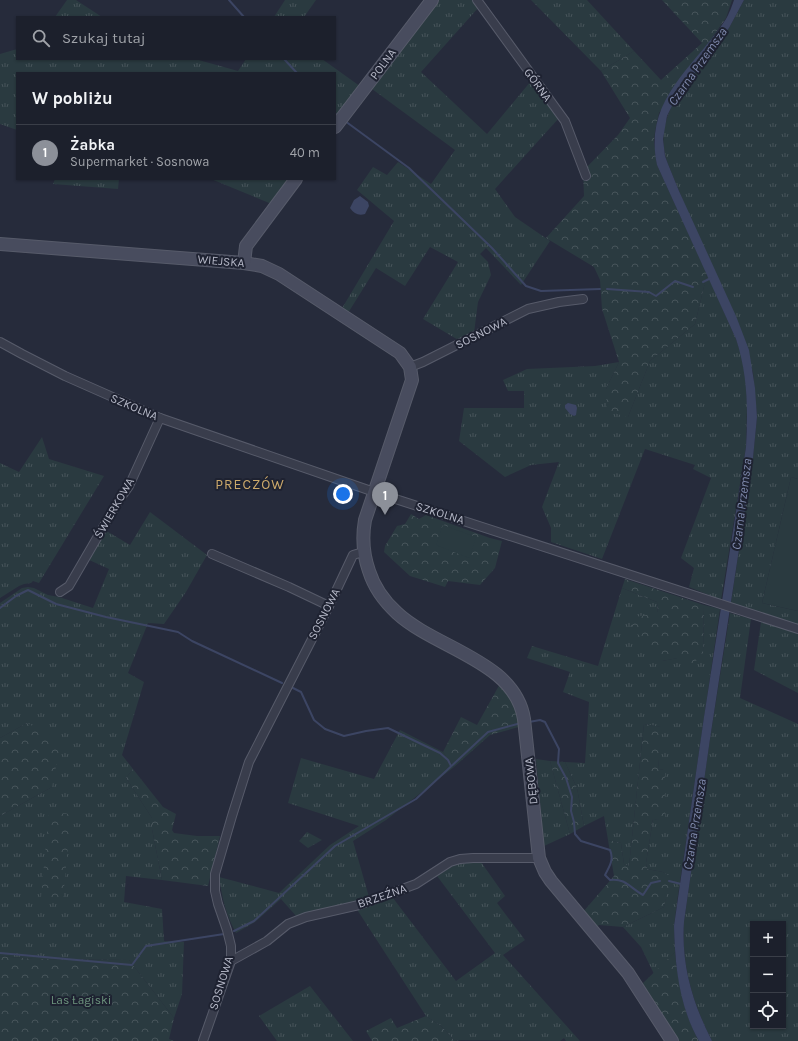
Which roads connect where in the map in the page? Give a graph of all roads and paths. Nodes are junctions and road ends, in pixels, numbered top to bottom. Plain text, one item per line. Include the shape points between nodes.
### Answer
1 (432, 0) edge
2 (477, 0) edge
3 (336, 126) edge
4 (586, 176) dead end
5 (295, 180) edge
6 (0, 244) edge
7 (244, 262) junction
8 (583, 299) dead end
9 (0, 342) edge
10 (410, 368) junction
11 (160, 418) junction
12 (374, 492) junction
13 (364, 552) junction
14 (212, 554) dead end
15 (60, 592) dead end
16 (329, 606) junction
17 (798, 629) edge
18 (539, 858) junction
19 (230, 961) junction
20 (203, 1041) edge
21 (672, 1041) edge

1 - 3 street, POLNA
2 - 4 street, GÓRNA via 565,121
5 - 7 street via 246,246
6 - 7 street, WIEJSKA
7 - 10 street, WIEJSKA via 274,272 392,346
8 - 10 street, SOSNOWA via 528,309
9 - 11 street, SZKOLNA via 65,376
10 - 12 street via 412,380
11 - 12 street, SZKOLNA
11 - 15 street, ŚWIERKOWA via 129,486 69,586
12 - 13 street via 363,530
12 - 17 street, SZKOLNA
13 - 16 street, SOSNOWA via 353,555
13 - 18 street, DĘBOWA via 375,585 398,614 497,674 517,696 524,719
14 - 16 street via 289,586
16 - 19 street, SOSNOWA via 249,762 216,874 215,890 228,930
18 - 19 street, BRZEŹNA via 473,858 450,862 416,884 359,905 306,917 288,924 267,942
18 - 21 street, DĘBOWA via 551,881 628,973
19 - 20 street, SOSNOWA

